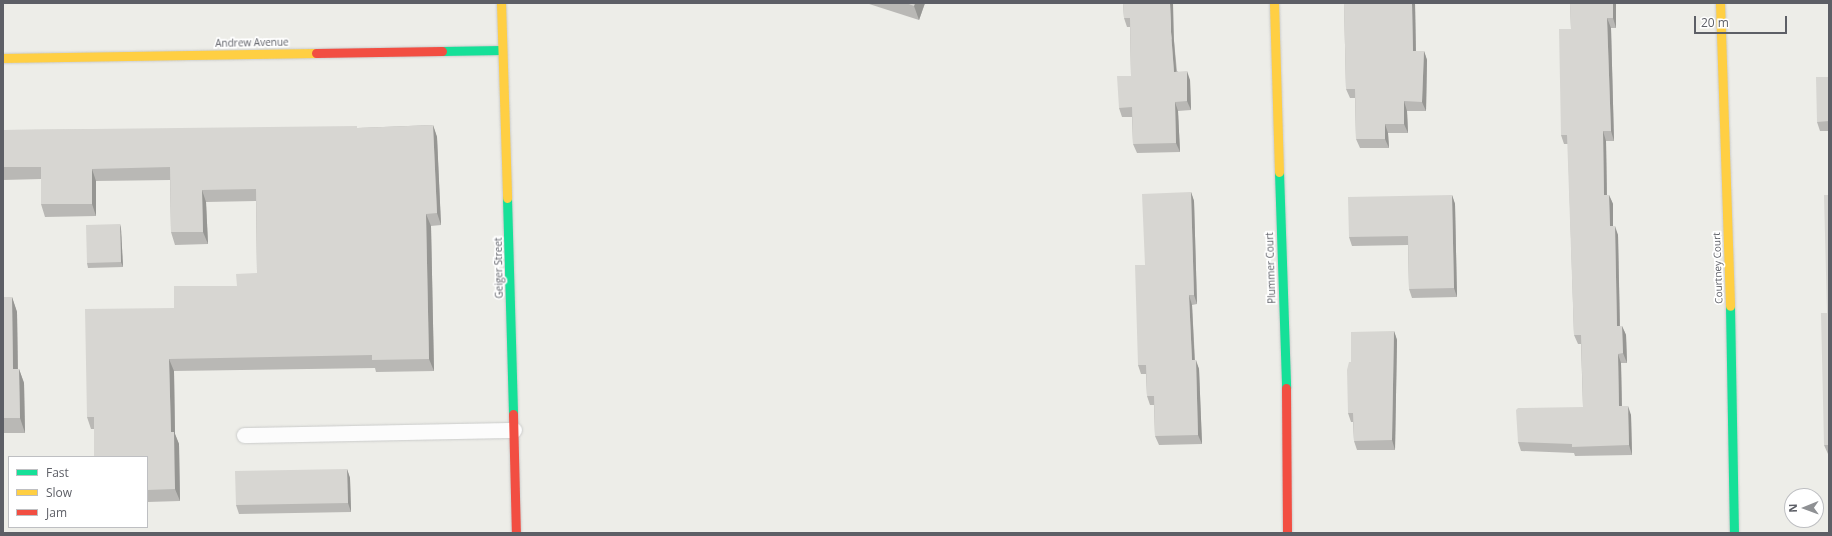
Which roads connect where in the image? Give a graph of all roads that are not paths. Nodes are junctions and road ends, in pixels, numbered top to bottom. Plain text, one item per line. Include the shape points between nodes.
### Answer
1 (502, 3) edge
2 (1274, 3) edge
3 (1720, 3) edge
4 (502, 50) junction
5 (3, 58) edge
6 (514, 430) junction
7 (244, 434) dead end
8 (516, 533) edge
9 (1287, 533) edge
10 (1734, 533) edge

1 - 4 street, Geiger Street
2 - 9 street, Plummer Court via 1287,426
3 - 10 street, Courtney Court via 1733,398
4 - 5 street, Andrew Avenue
4 - 6 street, Geiger Street
6 - 7 lane
6 - 8 street, Geiger Street

